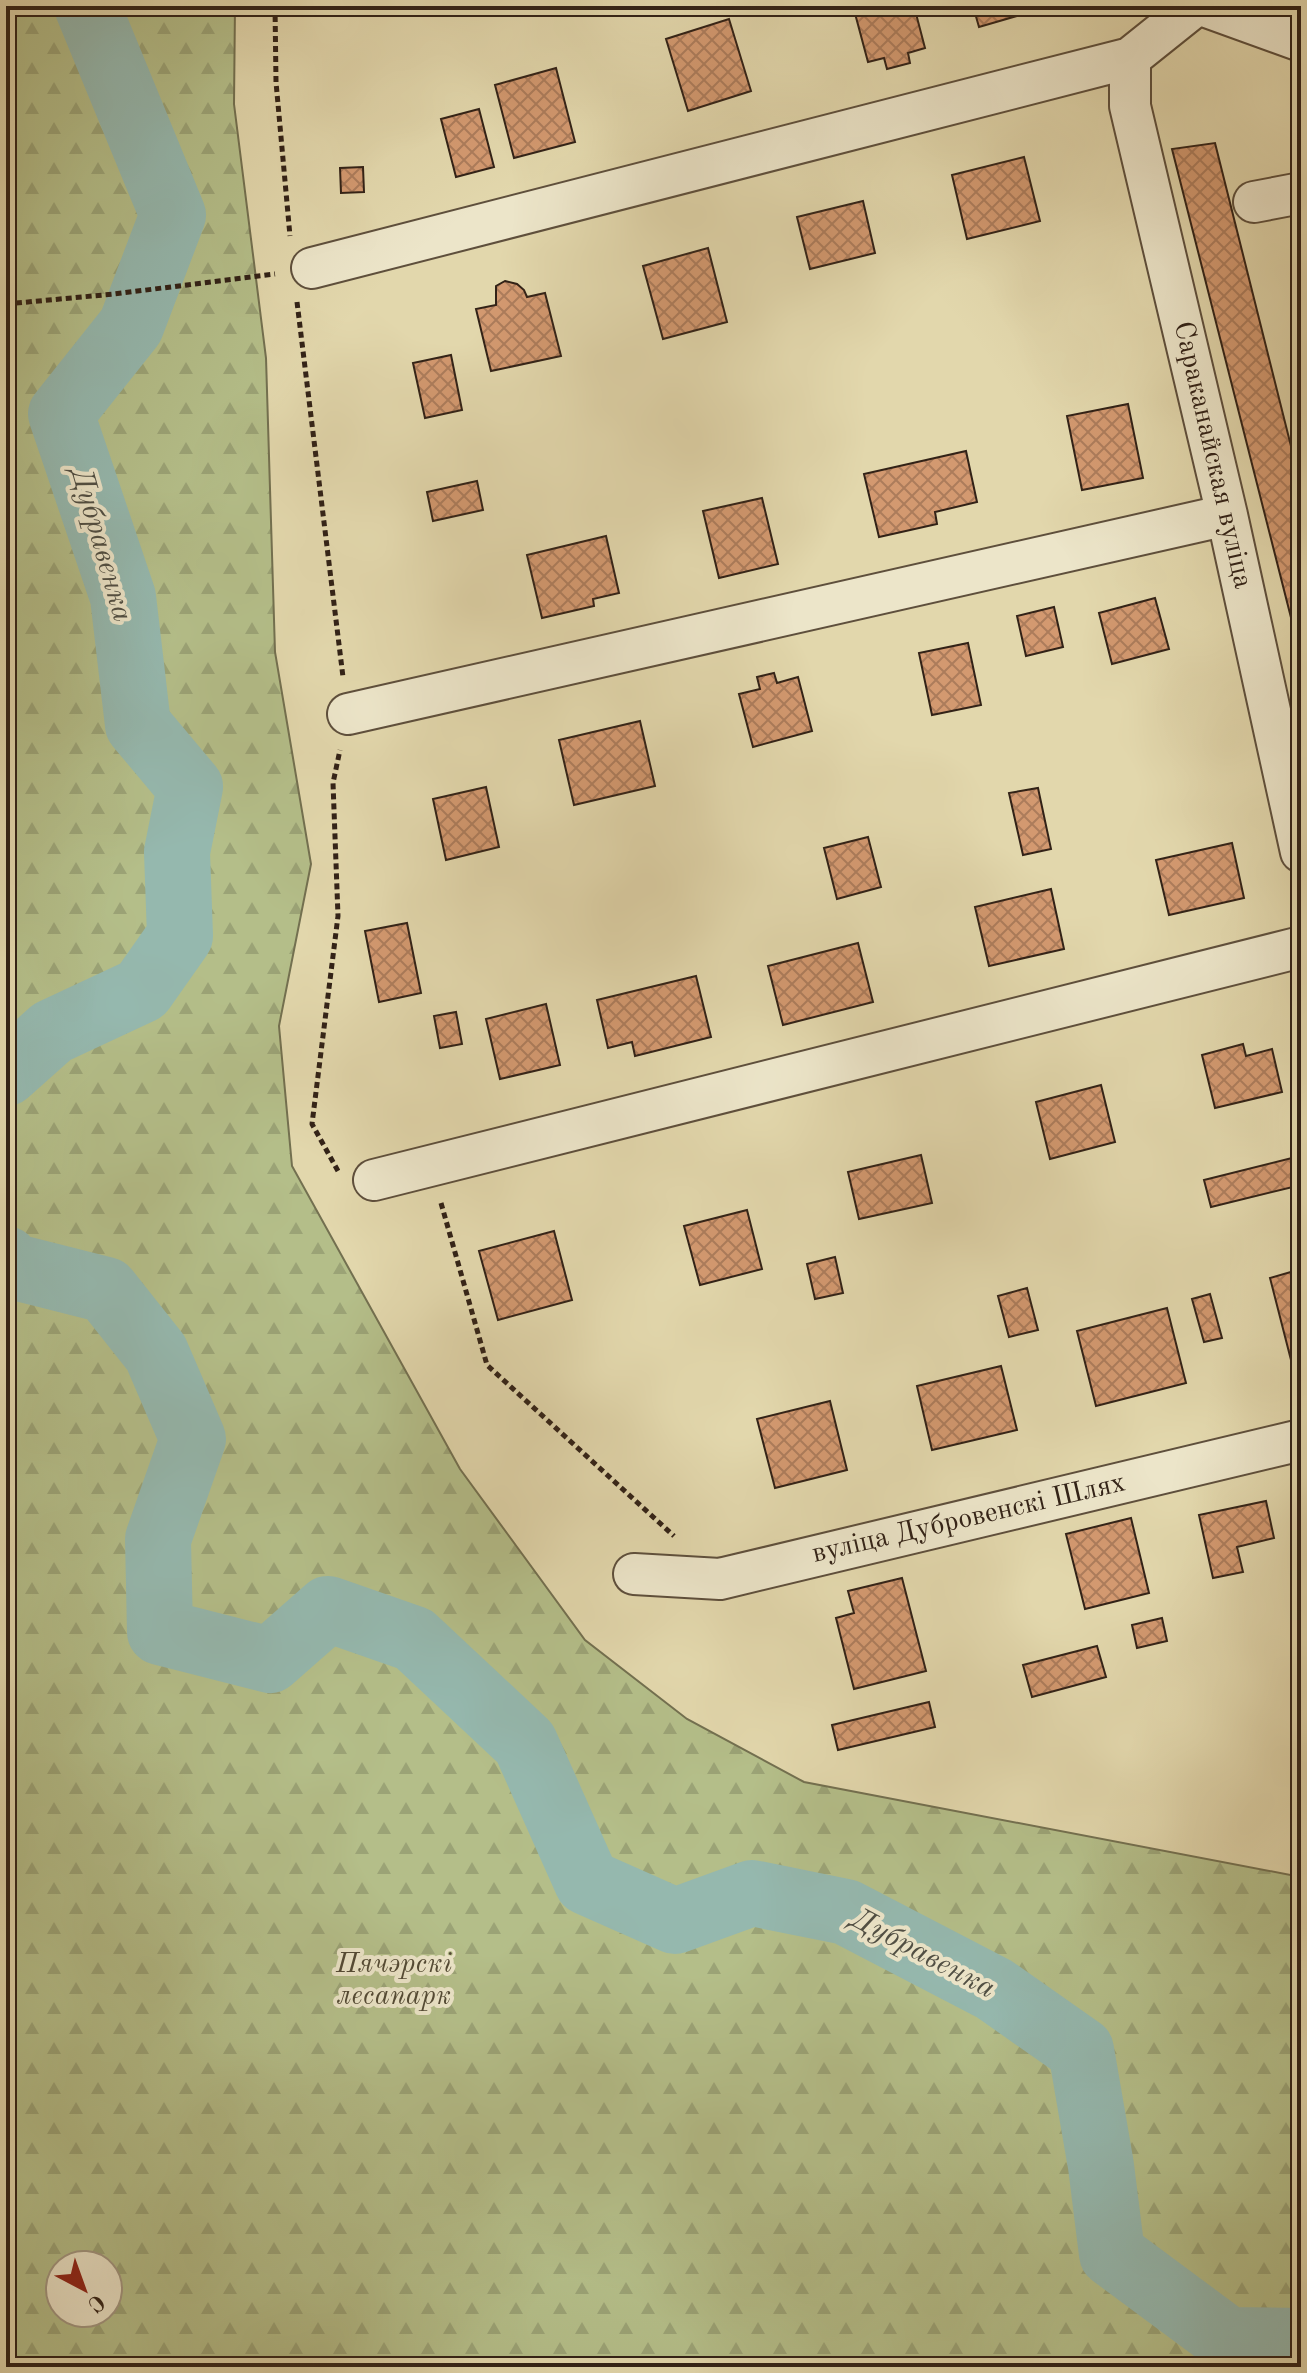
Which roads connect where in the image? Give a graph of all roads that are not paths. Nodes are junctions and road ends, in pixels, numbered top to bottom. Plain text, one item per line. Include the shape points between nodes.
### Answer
1 (1195, 6) edge
2 (1204, 6) edge
3 (1301, 41) edge
4 (1130, 58) junction
5 (1301, 193) edge
6 (1254, 202) dead end
7 (303, 269) road end
8 (1227, 515) junction
9 (348, 714) road end
10 (1301, 852) edge
11 (1301, 947) edge
12 (374, 1180) road end
13 (1301, 1440) edge
14 (634, 1574) dead end

1 - 4 street
2 - 3 street
4 - 7 street
4 - 8 street, Сараканайская вуліца via 1130,106
5 - 6 street
8 - 9 street
8 - 10 street, Сараканайская вуліца
11 - 12 street
13 - 14 street, вуліца Дубровенскі Шлях via 720,1579

